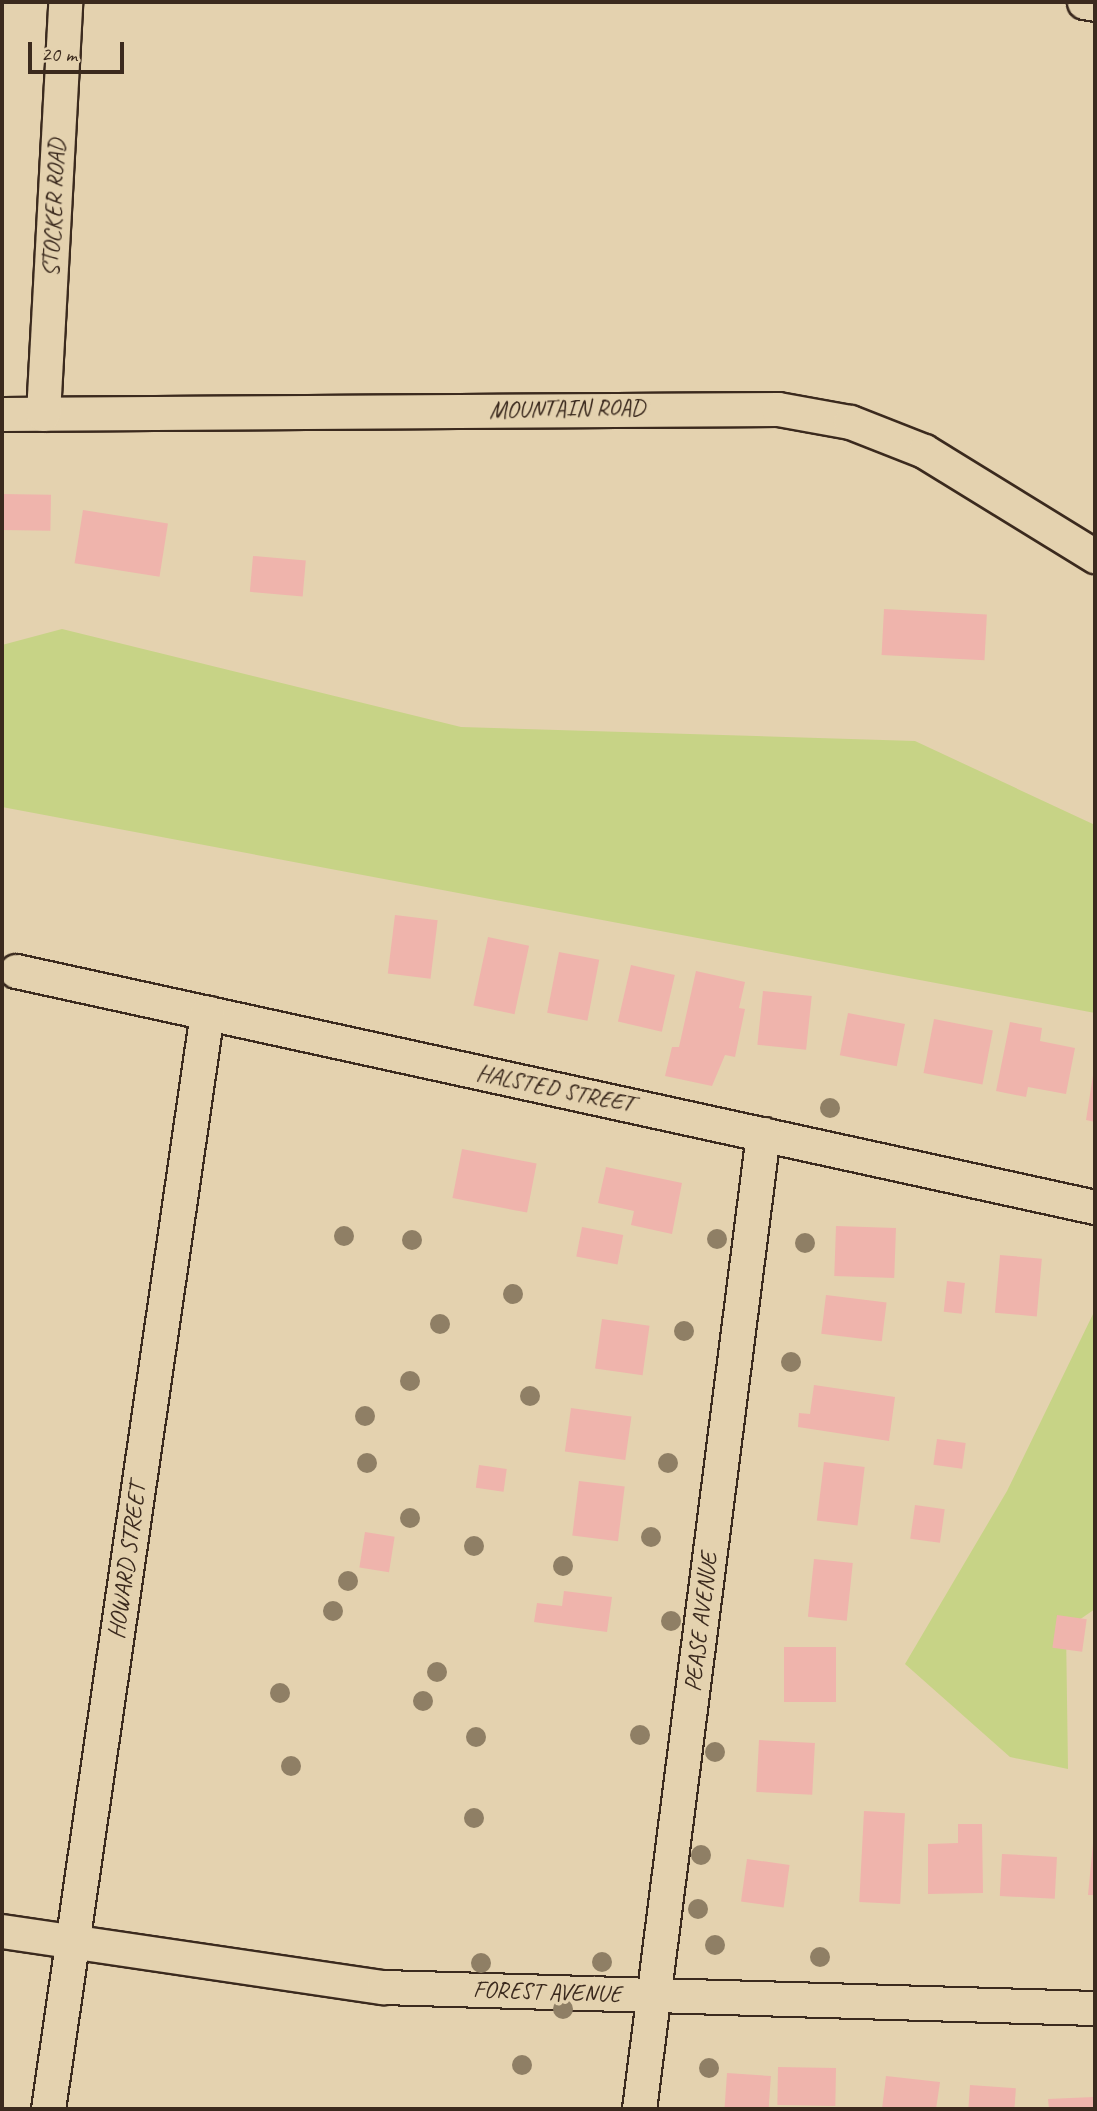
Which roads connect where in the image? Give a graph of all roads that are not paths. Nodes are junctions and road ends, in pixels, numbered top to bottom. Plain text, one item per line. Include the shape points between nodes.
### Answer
1 (65, 2) edge
2 (1084, 2) edge
3 (1095, 4) edge
4 (2, 414) edge
5 (43, 414) junction
6 (1095, 556) edge
7 (16, 971) dead end
8 (207, 1012) junction
9 (763, 1134) junction
10 (1095, 1207) edge
11 (2, 1931) edge
12 (72, 1942) junction
13 (654, 1995) junction
14 (1095, 2008) edge
15 (48, 2109) edge
16 (639, 2109) edge

1 - 5 street, STOCKER ROAD
2 - 3 street
4 - 5 street, MOUNTAIN ROAD
5 - 6 street, MOUNTAIN ROAD via 778,409 850,422 924,451
7 - 8 street, HALSTED STREET
8 - 9 street, HALSTED STREET
8 - 12 street, HOWARD STREET
9 - 10 street, HALSTED STREET
9 - 13 street, PEASE AVENUE
11 - 12 street, FOREST AVENUE
12 - 13 street, FOREST AVENUE via 383,1987
12 - 15 street, HOWARD STREET
13 - 14 street, FOREST AVENUE
13 - 16 street, PEASE AVENUE

